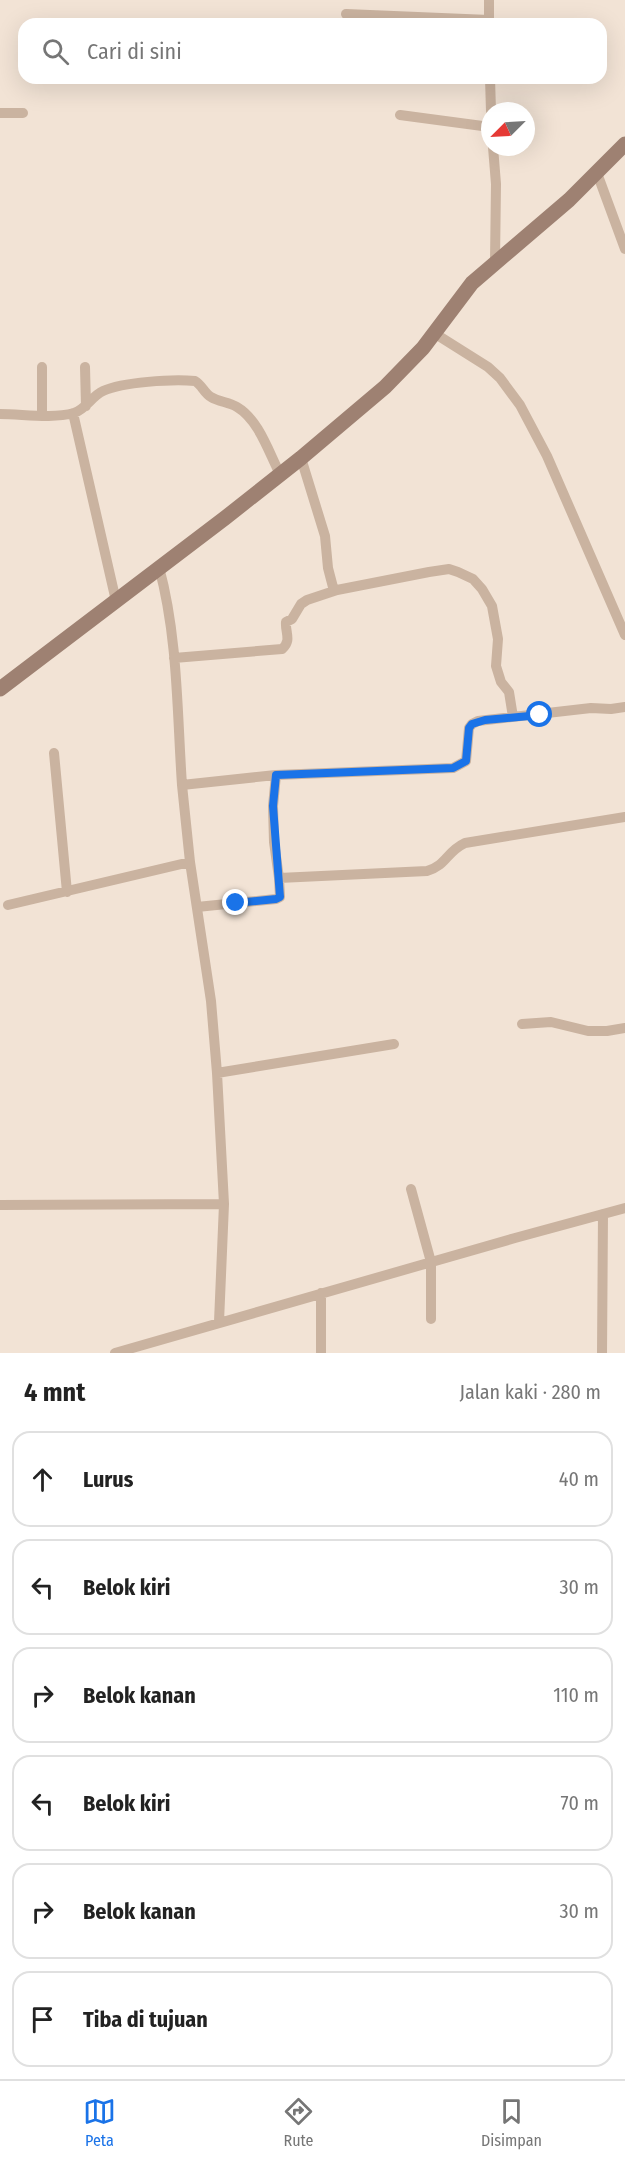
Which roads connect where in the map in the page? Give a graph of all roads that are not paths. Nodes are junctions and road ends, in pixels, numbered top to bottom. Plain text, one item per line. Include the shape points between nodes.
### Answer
1 (489, 0) edge
2 (346, 14) dead end
3 (418, 18) edge
4 (489, 18) edge
5 (490, 84) edge
6 (491, 102) edge
7 (0, 113) edge
8 (23, 113) dead end
9 (400, 116) dead end
10 (481, 126) edge
11 (625, 144) edge
12 (494, 156) edge
13 (597, 173) junction
14 (625, 249) edge
15 (495, 261) junction
16 (434, 333) junction
17 (42, 367) dead end
18 (85, 367) dead end
19 (86, 406) junction
20 (73, 413) junction
21 (0, 414) edge
22 (42, 415) junction
23 (302, 458) junction
24 (280, 474) junction
25 (159, 567) junction
26 (334, 591) junction
27 (116, 601) junction
28 (625, 635) edge
29 (174, 658) junction
30 (0, 689) edge
31 (625, 707) edge
32 (513, 717) junction
33 (54, 753) dead end
34 (276, 775) junction
35 (182, 785) junction
36 (625, 817) edge
37 (190, 862) junction
38 (279, 878) junction
39 (68, 892) junction
40 (8, 905) dead end
41 (197, 907) junction
42 (522, 1024) dead end
43 (625, 1028) edge
44 (394, 1044) dead end
45 (217, 1073) junction
46 (411, 1189) dead end
47 (224, 1204) junction
48 (0, 1205) edge
49 (625, 1208) edge
50 (603, 1214) junction
51 (431, 1262) junction
52 (321, 1293) junction
53 (430, 1319) dead end
54 (219, 1322) junction
55 (115, 1353) edge
56 (321, 1353) edge
57 (602, 1353) edge

1 - 4 street
2 - 3 street
5 - 6 street
7 - 8 street
9 - 10 street
11 - 13 main road
12 - 15 street
13 - 14 street
13 - 15 main road
15 - 16 main road via 464,292
16 - 23 main road via 385,387
16 - 28 street via 488,367 520,405 547,456
17 - 22 street
18 - 19 street
19 - 20 street
19 - 24 street via 100,392 113,387 196,381 209,396 246,414
20 - 22 street
20 - 27 street
21 - 22 street
23 - 24 main road
23 - 26 street via 325,536
24 - 25 main road
25 - 27 main road
25 - 29 street via 168,600
26 - 29 street via 301,604 286,622 288,639 282,649
26 - 32 street via 449,569 473,579 492,606 498,639 496,666 509,692
27 - 30 main road
29 - 35 street
31 - 32 street
32 - 34 street via 472,724 466,761 453,768
33 - 39 street
34 - 35 street
34 - 38 street via 274,842
35 - 37 street
36 - 38 street via 465,843 453,849 438,868 427,871
37 - 39 street
37 - 41 street
38 - 41 street via 281,893 276,899
39 - 40 street
41 - 45 street
42 - 43 street via 551,1022 588,1031
44 - 45 street
45 - 47 street
46 - 51 street
47 - 48 street
47 - 54 street
49 - 50 street
50 - 51 street
50 - 57 street
51 - 52 street
51 - 53 street
52 - 54 street
52 - 56 street
54 - 55 street

